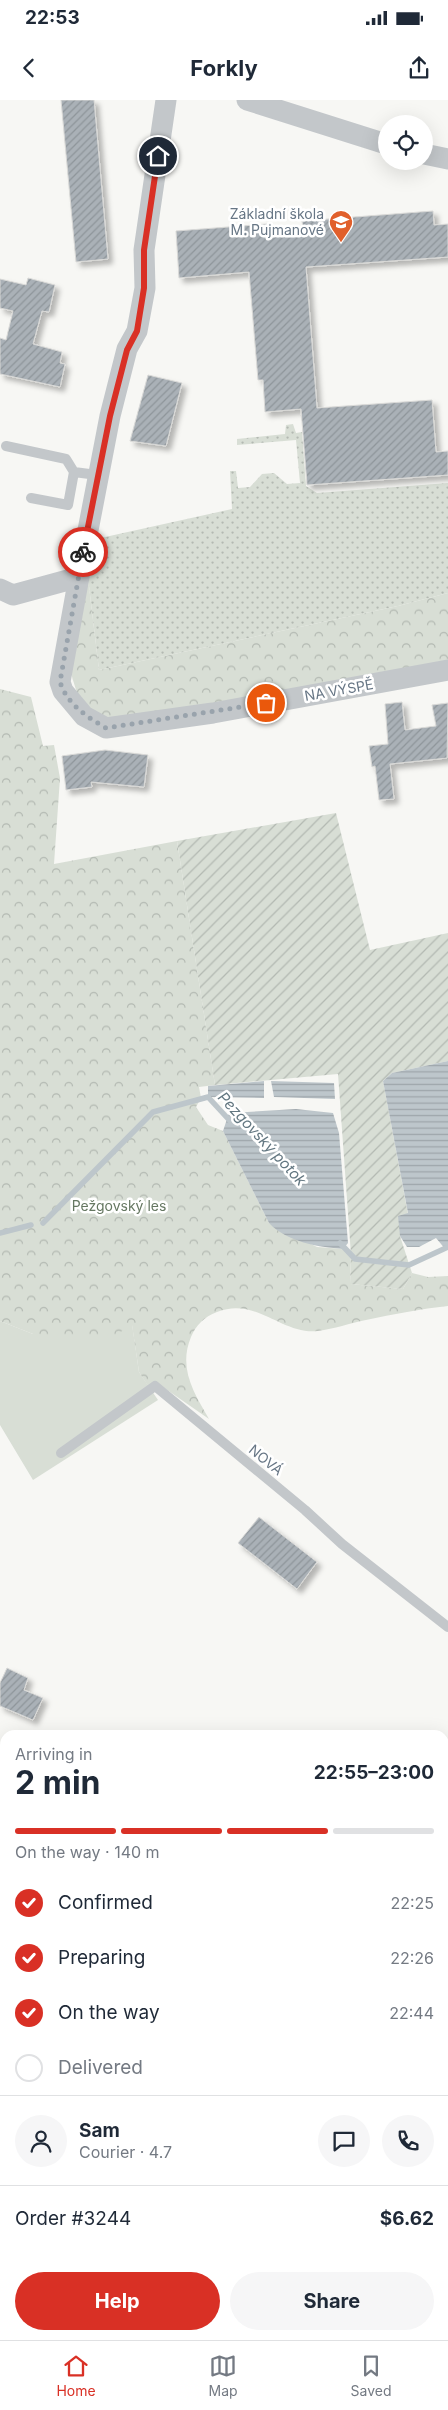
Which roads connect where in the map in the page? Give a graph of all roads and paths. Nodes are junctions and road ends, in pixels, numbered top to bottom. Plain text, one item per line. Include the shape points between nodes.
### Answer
1 (166, 100) edge
2 (247, 100) edge
3 (378, 141) edge
4 (433, 156) edge
5 (448, 159) edge
6 (6, 446) dead end
7 (74, 472) junction
8 (97, 475) junction
9 (31, 498) dead end
10 (79, 577) junction
11 (0, 589) edge
12 (448, 670) edge
13 (61, 1453) dead end
14 (448, 1627) edge

1 - 8 street, NA VÝSPĚ via 144,250 144,288 137,331 127,350
2 - 3 street
4 - 5 street
6 - 7 lane via 66,459
7 - 8 lane
7 - 9 lane via 68,505
8 - 10 street, NA VÝSPĚ
10 - 11 street via 13,595
10 - 12 street, NA VÝSPĚ via 60,682 63,691 84,716 106,728 213,713
13 - 14 lane, NOVÁ via 155,1386 342,1544

